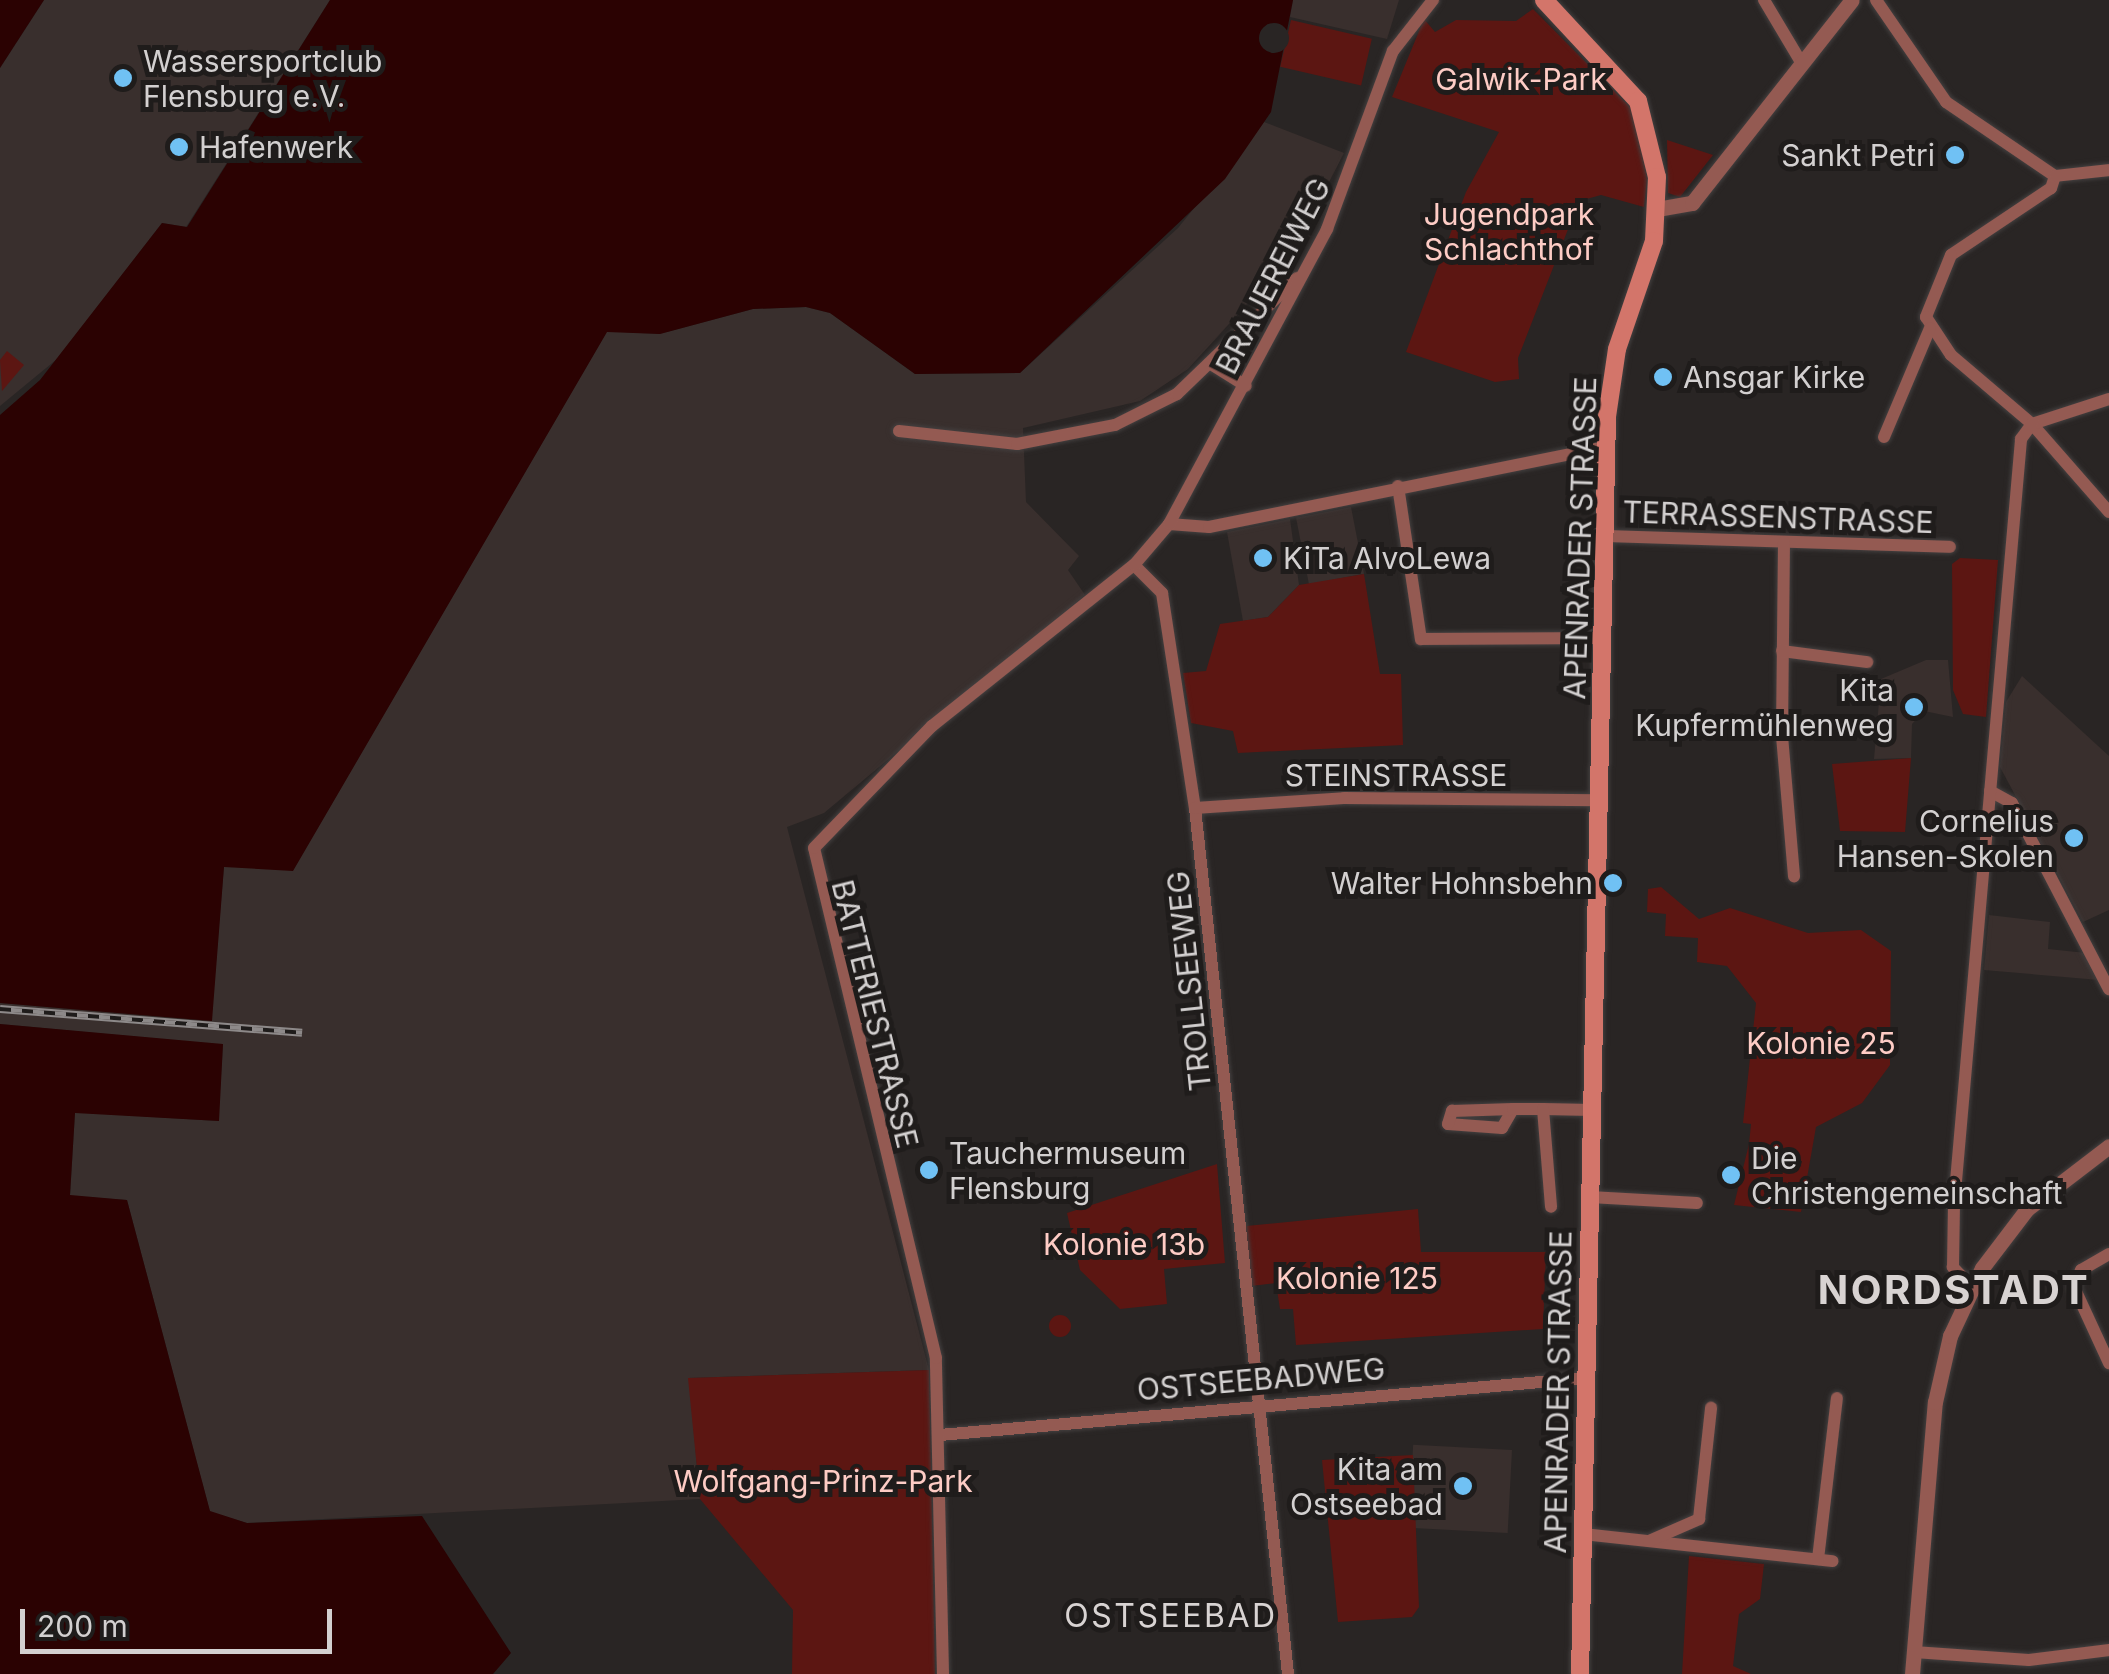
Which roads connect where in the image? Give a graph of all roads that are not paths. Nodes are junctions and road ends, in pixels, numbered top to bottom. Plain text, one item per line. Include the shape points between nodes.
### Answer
1 (1433, 0) edge
2 (1544, 0) edge
3 (1764, 0) edge
4 (1852, 0) edge
5 (1876, 0) edge
6 (1801, 62) junction
7 (2109, 170) edge
8 (2055, 176) junction
9 (1657, 209) junction
10 (1309, 266) junction
11 (1930, 328) junction
12 (1211, 364) junction
13 (1246, 386) junction
14 (2109, 400) edge
15 (2032, 424) junction
16 (899, 431) dead end
17 (1884, 436) dead end
18 (1606, 448) junction
19 (1398, 486) junction
20 (2109, 512) edge
21 (1170, 524) junction
22 (1604, 536) junction
23 (1784, 542) junction
24 (1950, 548) dead end
25 (1134, 565) junction
26 (1602, 638) junction
27 (1782, 652) junction
28 (1868, 662) dead end
29 (1990, 791) junction
30 (1598, 800) junction
31 (1195, 808) junction
32 (1794, 876) dead end
33 (2109, 989) edge
34 (1543, 1109) junction
35 (1513, 1110) dead end
36 (1592, 1110) junction
37 (2109, 1146) edge
38 (1590, 1196) junction
39 (1697, 1203) dead end
40 (1550, 1206) dead end
41 (2109, 1254) edge
42 (1972, 1287) junction
43 (2109, 1363) edge
44 (1586, 1378) junction
45 (1837, 1398) dead end
46 (1259, 1404) junction
47 (1711, 1408) dead end
48 (940, 1435) junction
49 (1583, 1534) junction
50 (1650, 1541) junction
51 (1818, 1559) junction
52 (1833, 1561) dead end
53 (2109, 1650) edge
54 (1914, 1652) junction
55 (943, 1674) edge
56 (1288, 1674) edge
57 (1580, 1674) edge
58 (1912, 1674) edge

1 - 10 street, BRAUEREIWEG via 1392,51
2 - 9 main road, APENRADER STRASSE via 1638,101 1654,140
3 - 6 street
4 - 6 street
5 - 8 street via 1946,102
6 - 9 street via 1692,203
7 - 8 street
8 - 11 street via 2052,188 1952,256 1926,305
9 - 18 main road, APENRADER STRASSE via 1644,280 1617,349
10 - 12 street
10 - 13 street, BRAUEREIWEG
11 - 15 street
11 - 17 street
12 - 13 street
12 - 16 street via 1177,394 1090,433 985,444
13 - 21 street, BRAUEREIWEG
14 - 15 street
15 - 20 street
15 - 29 street via 2021,439
18 - 19 street
18 - 22 main road, APENRADER STRASSE
19 - 21 street via 1210,527
19 - 26 street via 1421,639
21 - 25 street, BRAUEREIWEG
22 - 23 street, TERRASSENSTRASSE
22 - 26 main road, APENRADER STRASSE
23 - 24 street, TERRASSENSTRASSE
23 - 27 street
25 - 31 street, TROLLSEEWEG via 1162,593
25 - 48 street, BATTERIESTRASSE via 932,726 814,848 936,1358
26 - 30 main road, APENRADER STRASSE
27 - 28 street
27 - 32 street
29 - 33 street via 2012,802
29 - 42 street via 1953,1236 1953,1267
30 - 31 street, STEINSTRASSE via 1429,798
30 - 36 main road, APENRADER STRASSE
31 - 46 street, TROLLSEEWEG
34 - 35 street
34 - 36 street
34 - 40 street, APENRADER STRASSE
36 - 38 main road, APENRADER STRASSE
37 - 42 street via 2028,1209
38 - 39 street
38 - 44 main road, APENRADER STRASSE
41 - 43 street via 2082,1270 2074,1287
42 - 54 street via 1939,1374
44 - 46 street, OSTSEEBADWEG
44 - 49 main road, APENRADER STRASSE
45 - 51 street
46 - 48 street, OSTSEEBADWEG
46 - 56 street, TROLLSEEWEG
47 - 50 street via 1699,1519
48 - 55 street
49 - 50 street
49 - 57 main road, APENRADER STRASSE
50 - 51 street
51 - 52 street
53 - 54 street via 2029,1660
54 - 58 street

